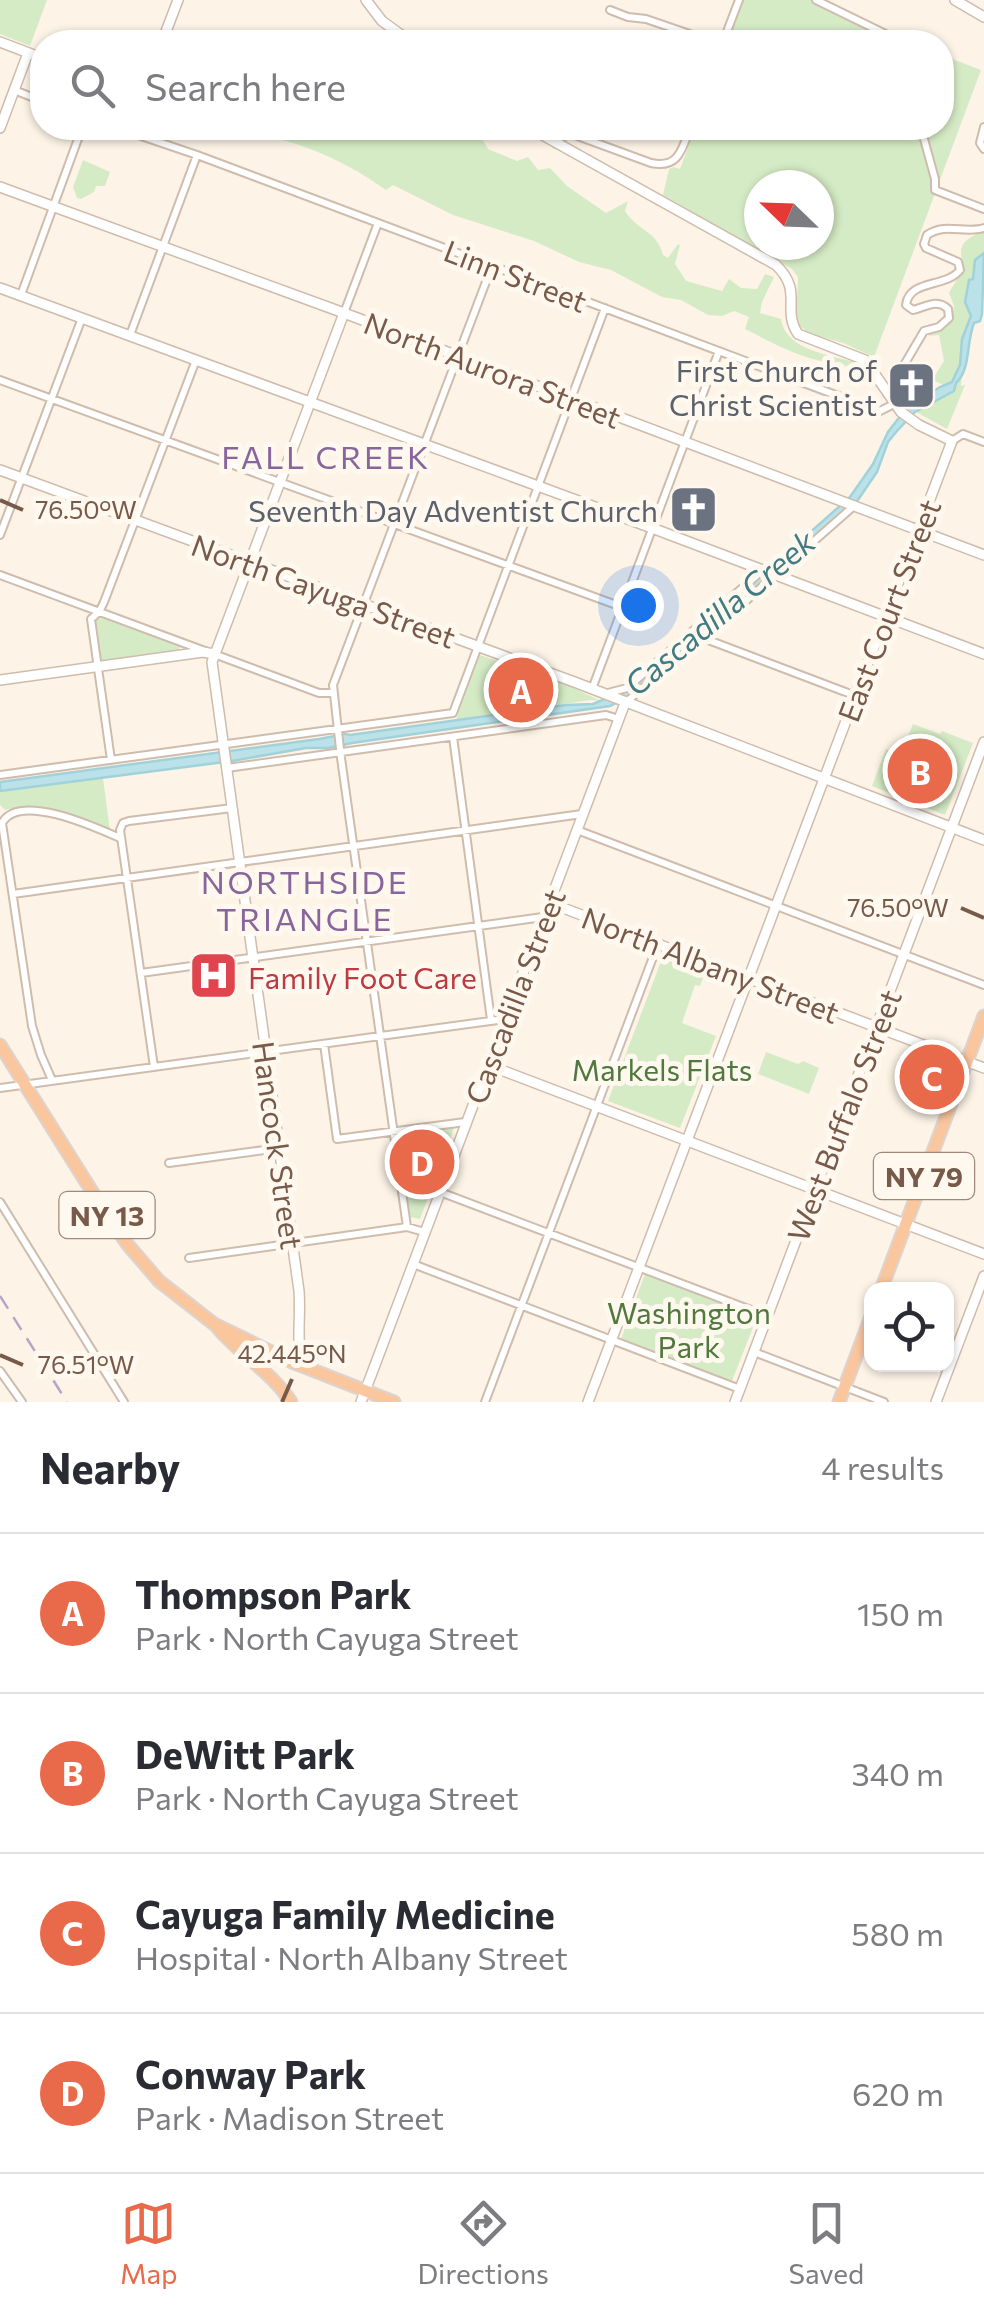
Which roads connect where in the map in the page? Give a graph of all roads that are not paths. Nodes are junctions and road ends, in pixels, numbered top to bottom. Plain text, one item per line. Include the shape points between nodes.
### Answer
1 (178, 0) edge
2 (739, 0) edge
3 (816, 0) edge
4 (955, 0) edge
5 (368, 2) edge
6 (610, 10) dead end
7 (984, 17) edge
8 (167, 30) edge
9 (394, 30) edge
10 (679, 30) edge
11 (728, 30) edge
12 (877, 30) edge
13 (0, 42) edge
14 (28, 53) joint
15 (14, 90) junction
16 (30, 96) edge
17 (984, 127) edge
18 (0, 128) edge
19 (78, 140) edge
20 (153, 140) edge
21 (550, 140) edge
22 (558, 140) edge
23 (588, 140) edge
24 (685, 140) edge
25 (925, 140) edge
26 (556, 144) junction
27 (984, 149) edge
28 (197, 155) junction
29 (0, 187) edge
30 (53, 206) junction
31 (984, 209) edge
32 (378, 223) junction
33 (984, 228) edge
34 (162, 246) junction
35 (492, 266) junction
36 (0, 288) edge
37 (21, 296) junction
38 (604, 308) junction
39 (344, 313) junction
40 (82, 318) junction
41 (130, 335) junction
42 (719, 351) junction
43 (458, 356) junction
44 (196, 360) junction
45 (0, 380) edge
46 (51, 398) junction
47 (571, 399) junction
48 (310, 402) junction
49 (894, 403) junction
50 (166, 440) junction
51 (952, 440) junction
52 (685, 442) junction
53 (984, 442) edge
54 (424, 444) junction
55 (0, 470) edge
56 (21, 478) junction
57 (280, 481) junction
58 (538, 486) junction
59 (855, 505) junction
60 (135, 520) junction
61 (394, 524) junction
62 (652, 528) junction
63 (918, 530) junction
64 (0, 535) edge
65 (984, 556) edge
66 (250, 563) junction
67 (508, 565) junction
68 (763, 570) junction
69 (0, 575) edge
70 (776, 575) junction
71 (364, 605) junction
72 (622, 608) junction
73 (99, 612) junction
74 (886, 617) junction
75 (703, 638) junction
76 (478, 647) junction
77 (210, 653) junction
78 (984, 654) edge
79 (97, 667) junction
80 (0, 680) edge
81 (592, 689) junction
82 (332, 693) junction
83 (604, 694) junction
84 (856, 696) junction
85 (625, 703) junction
86 (619, 719) junction
87 (337, 731) junction
88 (453, 737) junction
89 (984, 742) edge
90 (224, 747) junction
91 (340, 750) junction
92 (111, 760) junction
93 (227, 766) junction
94 (0, 774) edge
95 (824, 779) junction
96 (233, 808) junction
97 (584, 814) junction
98 (2, 824) edge
99 (952, 828) junction
100 (466, 830) junction
101 (577, 830) junction
102 (120, 834) junction
103 (984, 840) edge
104 (354, 846) junction
105 (240, 862) junction
106 (127, 878) junction
107 (12, 894) junction
108 (550, 903) junction
109 (776, 906) junction
110 (544, 917) junction
111 (479, 926) junction
112 (368, 942) junction
113 (658, 944) junction
114 (903, 955) junction
115 (254, 957) junction
116 (141, 973) junction
117 (749, 978) junction
118 (984, 986) edge
119 (984, 1016) edge
120 (506, 1018) junction
121 (492, 1020) junction
122 (876, 1027) junction
123 (381, 1036) junction
124 (324, 1044) junction
125 (0, 1045) edge
126 (266, 1052) junction
127 (967, 1062) junction
128 (488, 1066) junction
129 (154, 1068) junction
130 (984, 1068) edge
131 (52, 1080) junction
132 (25, 1084) junction
133 (0, 1088) edge
134 (596, 1107) junction
135 (466, 1122) junction
136 (394, 1132) junction
137 (687, 1141) junction
138 (280, 1148) junction
139 (169, 1163) dead end
140 (815, 1190) junction
141 (440, 1192) junction
142 (0, 1202) edge
143 (906, 1224) junction
144 (407, 1227) junction
145 (424, 1232) junction
146 (549, 1234) junction
147 (293, 1244) junction
148 (984, 1254) edge
149 (189, 1258) dead end
150 (412, 1264) junction
151 (639, 1268) junction
152 (984, 1276) edge
153 (884, 1282) edge
154 (522, 1306) junction
155 (768, 1316) junction
156 (214, 1324) junction
157 (864, 1335) edge
158 (298, 1339) junction
159 (612, 1340) junction
160 (754, 1352) junction
161 (274, 1354) junction
162 (302, 1366) junction
163 (0, 1371) edge
164 (844, 1387) junction
165 (740, 1389) junction
166 (363, 1396) edge
167 (22, 1402) edge
168 (124, 1402) edge
169 (291, 1402) edge
170 (394, 1402) edge
171 (485, 1402) edge
172 (588, 1402) edge
173 (735, 1402) edge
174 (838, 1402) edge
175 (884, 1402) edge
176 (936, 1402) edge

1 - 8 street
2 - 11 street
3 - 12 street
4 - 7 street
5 - 9 street
6 - 10 street
13 - 14 street
14 - 15 street
15 - 16 street
15 - 18 street
17 - 27 street
19 - 30 street
20 - 28 street, Linn Street
21 - 26 street
22 - 26 street
23 - 24 street via 662,165 676,159
25 - 31 street via 935,190
26 - 49 street via 776,265 790,283 798,334 866,360
28 - 32 street, Linn Street
28 - 34 street
29 - 30 street, North Aurora Street
30 - 34 street, North Aurora Street
30 - 37 street
32 - 35 street, Linn Street
32 - 39 street
33 - 49 street via 927,235 926,248 958,262 960,270 907,296 913,310 942,304 949,318 924,331
34 - 39 street, North Aurora Street
34 - 41 street
35 - 38 street, Linn Street
35 - 43 street
36 - 37 street
37 - 40 street
38 - 42 street, Linn Street
38 - 47 street
39 - 43 street, North Aurora Street
39 - 48 street
40 - 41 street
40 - 46 street
41 - 44 street
42 - 49 street, Linn Street via 875,410
42 - 52 street
43 - 47 street, North Aurora Street
43 - 54 street
44 - 48 street
44 - 50 street
45 - 46 street
46 - 50 street
46 - 56 street
47 - 52 street, North Aurora Street
47 - 58 street
48 - 54 street
48 - 57 street
49 - 51 street via 910,420
50 - 57 street
50 - 60 street
51 - 53 street via 963,434
51 - 63 street, East Court Street
52 - 59 street, North Aurora Street
52 - 62 street
54 - 58 street
54 - 61 street
55 - 56 street, North Cayuga Street
56 - 60 street, North Cayuga Street
56 - 64 street
57 - 61 street
57 - 66 street
58 - 62 street
58 - 67 street
59 - 63 street, North Aurora Street
59 - 70 street
60 - 66 street, North Cayuga Street
60 - 73 street
61 - 67 street
61 - 71 street
62 - 68 street
62 - 72 street
63 - 65 street, North Aurora Street
63 - 74 street, East Court Street
66 - 71 street, North Cayuga Street
66 - 77 street
67 - 72 street
67 - 76 street
68 - 70 street
68 - 83 street via 627,688
69 - 73 street
70 - 74 street
70 - 75 street
71 - 76 street, North Cayuga Street
71 - 82 street
72 - 81 street
73 - 77 street
73 - 79 street via 91,619
74 - 78 street
74 - 84 street, East Court Street
75 - 84 street
75 - 85 street
76 - 81 street, North Cayuga Street
76 - 87 street via 452,713
77 - 79 street
77 - 82 street
77 - 90 street, Hancock Street
79 - 80 street
79 - 92 street
81 - 83 street, North Cayuga Street
82 - 87 street
83 - 85 street, North Cayuga Street
84 - 95 street, East Court Street
85 - 86 street, Cascadilla Street
85 - 95 street, North Cayuga Street
86 - 88 street via 606,715
86 - 97 street, Cascadilla Street
87 - 90 street
87 - 91 street
88 - 91 street
88 - 100 street
89 - 99 street, West Buffalo Street
90 - 92 street
90 - 93 street, Hancock Street
91 - 93 street
91 - 104 street
92 - 94 street
93 - 96 street, Hancock Street
95 - 99 street, North Cayuga Street
95 - 109 street, East Court Street
96 - 102 street via 129,821
96 - 105 street, Hancock Street
97 - 100 street
97 - 101 street, Cascadilla Street
98 - 102 street via 17,810 42,811
98 - 107 street
99 - 103 street, North Cayuga Street
99 - 114 street, West Buffalo Street
100 - 104 street
100 - 111 street
101 - 108 street, Cascadilla Street
101 - 109 street
102 - 106 street
104 - 105 street
104 - 112 street
105 - 106 street
105 - 115 street, Hancock Street
106 - 107 street
106 - 116 street
107 - 131 street via 32,1026
108 - 110 street, Cascadilla Street
108 - 113 street, North Albany Street
109 - 114 street
109 - 117 street, East Court Street
110 - 111 street
110 - 120 street, Cascadilla Street
111 - 112 street
111 - 121 street
112 - 115 street
112 - 123 street
113 - 117 street, North Albany Street
113 - 134 street
114 - 118 street
114 - 122 street, West Buffalo Street
115 - 116 street
115 - 126 street, Hancock Street
116 - 129 street
117 - 122 street, North Albany Street
117 - 137 street, East Court Street
119 - 127 highway, NY 79
120 - 121 street
120 - 128 street, Cascadilla Street
121 - 123 street
122 - 127 street, North Albany Street
122 - 140 street, West Buffalo Street
123 - 124 street
123 - 136 street
124 - 126 street
124 - 136 street via 337,1139
125 - 132 highway, NY 13
126 - 129 street
126 - 138 street, Hancock Street
127 - 130 street, North Albany Street
127 - 143 highway, NY 79
128 - 134 street
128 - 135 street, Cascadilla Street
129 - 131 street
131 - 132 street
132 - 133 street
132 - 156 highway, NY 13 via 128,1245 159,1281
134 - 137 street
134 - 146 street
135 - 136 street
135 - 141 street, Cascadilla Street
136 - 144 street
137 - 140 street
137 - 151 street, East Court Street
138 - 139 street
138 - 147 street, Hancock Street
140 - 143 street
140 - 155 street, West Buffalo Street
141 - 145 street, Cascadilla Street
141 - 146 street
142 - 168 street
143 - 148 street
143 - 153 highway, NY 79
144 - 145 street
144 - 147 street
145 - 150 street, Cascadilla Street
146 - 151 street
146 - 154 street
147 - 149 street
147 - 158 street, Hancock Street
150 - 154 street
150 - 166 street, Cascadilla Street
151 - 155 street
151 - 159 street, East Court Street
152 - 176 street
154 - 159 street
154 - 171 street
155 - 160 street, West Buffalo Street
156 - 161 highway, NY 13
156 - 169 highway, NY 13
157 - 164 highway
158 - 161 street
158 - 162 street, Hancock Street
159 - 165 street
159 - 172 street, East Court Street
160 - 164 street
160 - 165 street, West Buffalo Street
161 - 162 highway, NY 13
162 - 166 highway, NY 13
163 - 167 street
164 - 174 highway
164 - 175 street
165 - 173 street, West Buffalo Street
166 - 170 highway, NY 13

